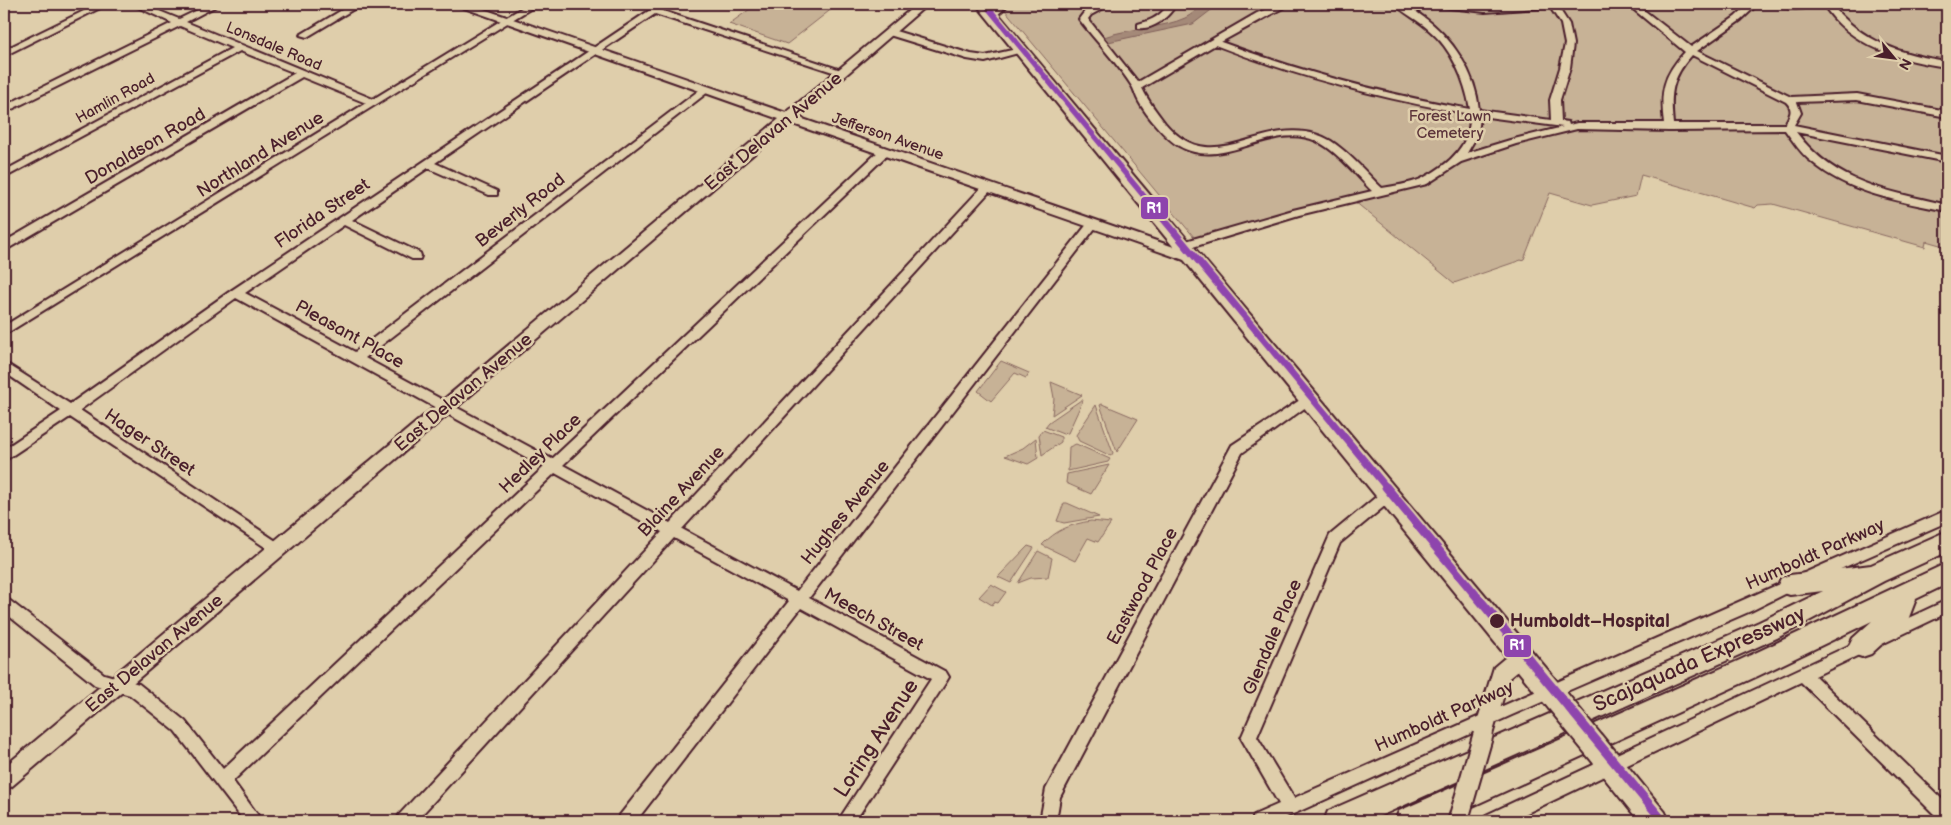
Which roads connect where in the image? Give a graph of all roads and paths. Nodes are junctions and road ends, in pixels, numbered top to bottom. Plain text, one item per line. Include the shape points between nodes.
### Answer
1 (104, 4) edge
2 (135, 4) edge
3 (207, 4) edge
4 (216, 4) edge
5 (358, 4) edge
6 (459, 4) edge
7 (534, 4) edge
8 (664, 4) edge
9 (923, 4) edge
10 (1004, 4) edge
11 (1107, 4) edge
12 (1167, 4) edge
13 (1286, 4) edge
14 (1399, 4) edge
15 (1441, 4) edge
16 (1631, 4) edge
17 (1754, 4) edge
18 (1781, 4) edge
19 (1812, 4) edge
20 (1827, 4) edge
21 (1558, 5) edge
22 (988, 9) edge
23 (654, 11) junction
24 (506, 20) junction
25 (176, 22) junction
26 (1141, 26) dead end
27 (889, 32) junction
28 (304, 35) dead end
29 (1214, 42) junction
30 (240, 47) junction
31 (594, 51) junction
32 (1020, 51) junction
33 (1690, 51) junction
34 (4, 53) edge
35 (1947, 64) edge
36 (842, 72) junction
37 (302, 73) junction
38 (1137, 87) junction
39 (701, 88) junction
40 (1789, 100) junction
41 (374, 103) junction
42 (4, 110) edge
43 (1476, 114) junction
44 (1947, 114) edge
45 (788, 118) junction
46 (1556, 124) junction
47 (1577, 126) junction
48 (1788, 127) junction
49 (1669, 128) junction
50 (884, 152) junction
51 (1947, 159) edge
52 (1457, 160) junction
53 (428, 164) junction
54 (4, 175) edge
55 (987, 188) junction
56 (493, 193) dead end
57 (1381, 194) junction
58 (1947, 208) edge
59 (343, 220) junction
60 (1092, 225) junction
61 (4, 247) edge
62 (1188, 252) junction
63 (416, 256) dead end
64 (236, 292) junction
65 (4, 331) edge
66 (352, 356) junction
67 (4, 366) edge
68 (1309, 399) junction
69 (446, 406) junction
70 (70, 411) junction
71 (4, 456) edge
72 (555, 465) junction
73 (1387, 496) junction
74 (1947, 516) edge
75 (671, 529) junction
76 (1947, 541) edge
77 (277, 549) junction
78 (1947, 573) edge
79 (1876, 574) junction
80 (1790, 584) junction
81 (1907, 591) junction
82 (799, 599) junction
83 (4, 604) edge
84 (1947, 606) edge
85 (1862, 646) junction
86 (1520, 657) junction
87 (1803, 674) junction
88 (941, 677) joint
89 (116, 685) junction
90 (1554, 696) junction
91 (1486, 727) junction
92 (1606, 760) junction
93 (4, 780) edge
94 (222, 781) junction
95 (1290, 807) junction
96 (1947, 815) edge
97 (254, 821) edge
98 (405, 821) edge
99 (626, 821) edge
100 (846, 821) edge
101 (1048, 821) edge
102 (1260, 821) edge
103 (1338, 821) edge
104 (1409, 821) edge
105 (1458, 821) edge
106 (1492, 821) edge
107 (1656, 821) edge

1 - 34 street
2 - 25 street, Lonsdale Road
3 - 25 street
4 - 25 street
5 - 28 street
6 - 24 street, Jefferson Avenue
7 - 24 street, Northland Avenue
8 - 23 street, Florida Street
9 - 27 street, East Delavan Avenue
10 - 22 street
11 - 38 street via 1083,19
12 - 26 street via 1169,9 1165,16
13 - 29 street
14 - 43 street via 1435,30 1457,59 1470,88
15 - 21 street via 1485,9
16 - 33 street
17 - 33 street
18 - 19 street
20 - 35 street via 1849,30 1873,44 1899,55
21 - 46 street via 1569,44 1555,100
22 - 32 main road
23 - 31 street, Florida Street
23 - 36 street
24 - 31 street, Jefferson Avenue
24 - 41 street, Northland Avenue
25 - 30 street, Lonsdale Road
25 - 42 street
27 - 32 street via 983,59
27 - 36 street, East Delavan Avenue
29 - 38 street
29 - 43 street via 1322,80 1404,101
30 - 37 street, Lonsdale Road
30 - 54 street, Hamlin Road
31 - 39 street, Jefferson Avenue
31 - 53 street, Florida Street
32 - 62 main road
33 - 40 street
33 - 49 street via 1677,64 1667,86 1664,109
36 - 45 street, East Delavan Avenue
37 - 41 street, Lonsdale Road
37 - 61 street, Donaldson Road
38 - 57 street via 1144,104 1172,137 1184,145 1200,151 1216,151 1283,133 1316,137 1330,144
39 - 45 street, Jefferson Avenue
39 - 66 street, Beverly Road
40 - 44 street via 1858,97
40 - 48 street via 1796,113
41 - 65 street, Northland Avenue
43 - 46 street
43 - 52 street via 1474,132
45 - 50 street, Jefferson Avenue
45 - 69 street, East Delavan Avenue
46 - 47 street
47 - 49 street
47 - 52 street
48 - 49 street
48 - 51 street
48 - 58 street via 1813,159 1835,175
50 - 55 street, Jefferson Avenue
50 - 72 street, Hedley Place
52 - 57 street via 1422,182
53 - 56 street
53 - 59 street, Florida Street
55 - 60 street, Jefferson Avenue
55 - 75 street, Blaine Avenue
57 - 62 street via 1297,212
59 - 63 street
59 - 64 street, Florida Street
60 - 62 street, Jefferson Avenue
60 - 82 street, Hughes Avenue
62 - 68 main road
64 - 66 street, Pleasant Place
64 - 70 street, Florida Street
66 - 69 street, Pleasant Place
67 - 70 street, Hager Street
68 - 73 main road
68 - 101 street, Eastwood Place via 1237,449 1052,795
69 - 72 street, Meech Street
69 - 77 street, East Delavan Avenue
70 - 71 street, Florida Street
70 - 77 street, Hager Street
72 - 75 street, Meech Street
72 - 94 street, Hedley Place
73 - 86 main road
73 - 95 street, Glendale Place via 1335,539 1249,738
74 - 80 street, Humboldt Parkway
75 - 82 street, Meech Street
75 - 98 street, Blaine Avenue
76 - 79 highway, Scajaquada Expressway
77 - 89 street, East Delavan Avenue
78 - 81 highway, Scajaquada Expressway
79 - 80 highway
79 - 103 highway, Scajaquada Expressway via 1768,630
80 - 90 street, Humboldt Parkway
81 - 85 highway via 1900,612
81 - 104 highway, Scajaquada Expressway via 1749,668
82 - 88 street, Meech Street
82 - 99 street, Hughes Avenue
83 - 89 street via 100,680
84 - 85 street
85 - 87 street
86 - 90 main road
86 - 91 street via 1501,673
87 - 92 street
87 - 96 street
88 - 100 street, Loring Avenue
89 - 93 street, East Delavan Avenue
89 - 94 street via 134,689 180,726
90 - 91 street, Humboldt Parkway
90 - 92 main road, bridge
91 - 95 street, Humboldt Parkway
91 - 105 street, bridge
92 - 106 street
92 - 107 main road
94 - 97 street
95 - 102 street, Humboldt Parkway

